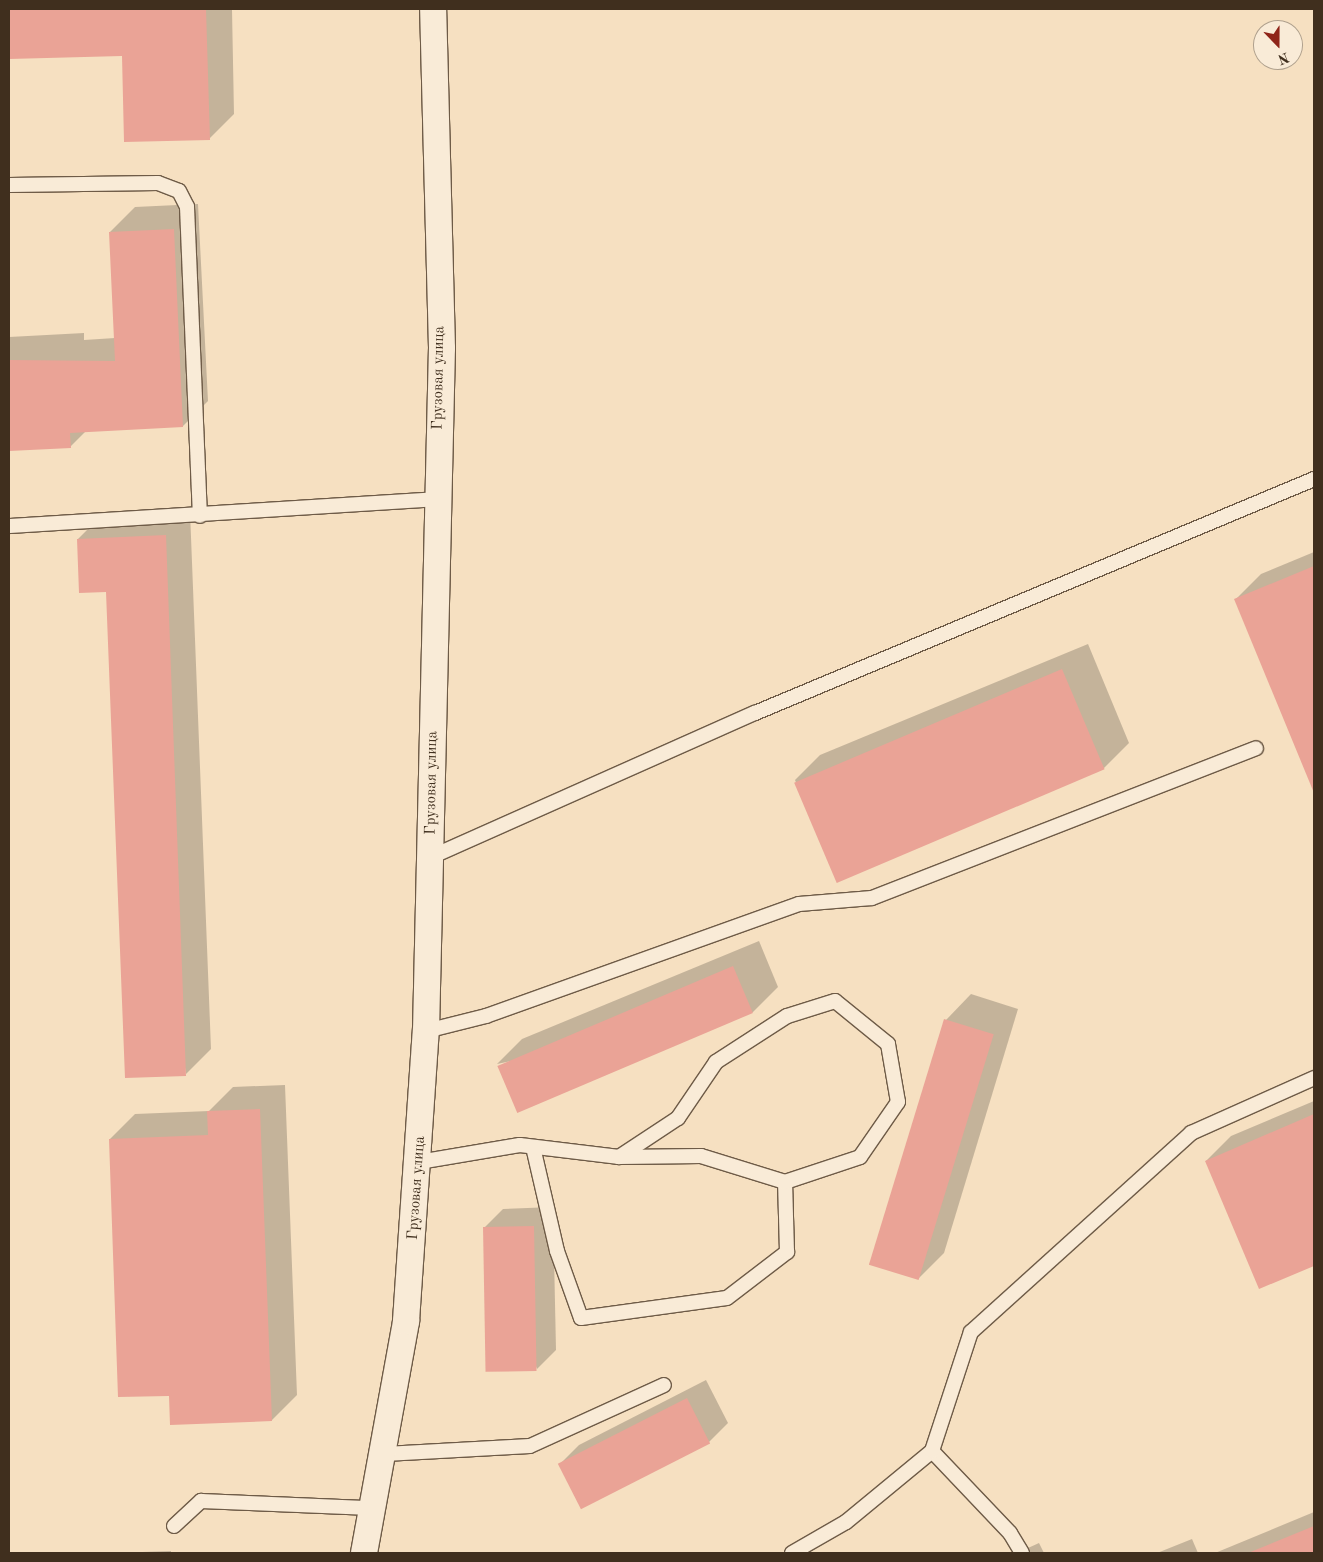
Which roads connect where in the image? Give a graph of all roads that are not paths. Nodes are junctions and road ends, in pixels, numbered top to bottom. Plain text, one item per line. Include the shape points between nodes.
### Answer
1 (433, 9) edge
2 (9, 185) edge
3 (1314, 478) edge
4 (436, 499) junction
5 (200, 516) junction
6 (9, 526) edge
7 (1256, 748) dead end
8 (431, 857) junction
9 (426, 1031) junction
10 (1314, 1078) edge
11 (533, 1146) junction
12 (619, 1157) junction
13 (419, 1162) junction
14 (785, 1182) junction
15 (664, 1385) dead end
16 (932, 1451) junction
17 (385, 1454) junction
18 (371, 1508) junction
19 (174, 1526) dead end
20 (364, 1553) edge
21 (792, 1553) edge
22 (1022, 1553) edge

1 - 4 street, Грузовая улица via 442,348
2 - 5 lane via 158,183 179,191 187,207
3 - 8 lane via 755,712
4 - 5 lane
4 - 8 street, Грузовая улица
5 - 6 lane
7 - 9 lane via 872,898 799,904 486,1016
8 - 9 street, Грузовая улица
9 - 13 street, Грузовая улица
10 - 16 lane via 1191,1133 971,1332
11 - 12 lane
11 - 13 lane
11 - 14 lane via 557,1251 581,1318 728,1298 787,1252
12 - 14 lane via 701,1156
12 - 14 lane via 678,1118 716,1062 787,1016 835,1001 888,1044 898,1102 860,1156
13 - 17 street, Грузовая улица via 406,1321
15 - 17 lane via 530,1446
16 - 21 lane via 846,1522
16 - 22 lane via 1010,1533
17 - 18 street, Грузовая улица
18 - 19 lane via 201,1501
18 - 20 street, Грузовая улица

